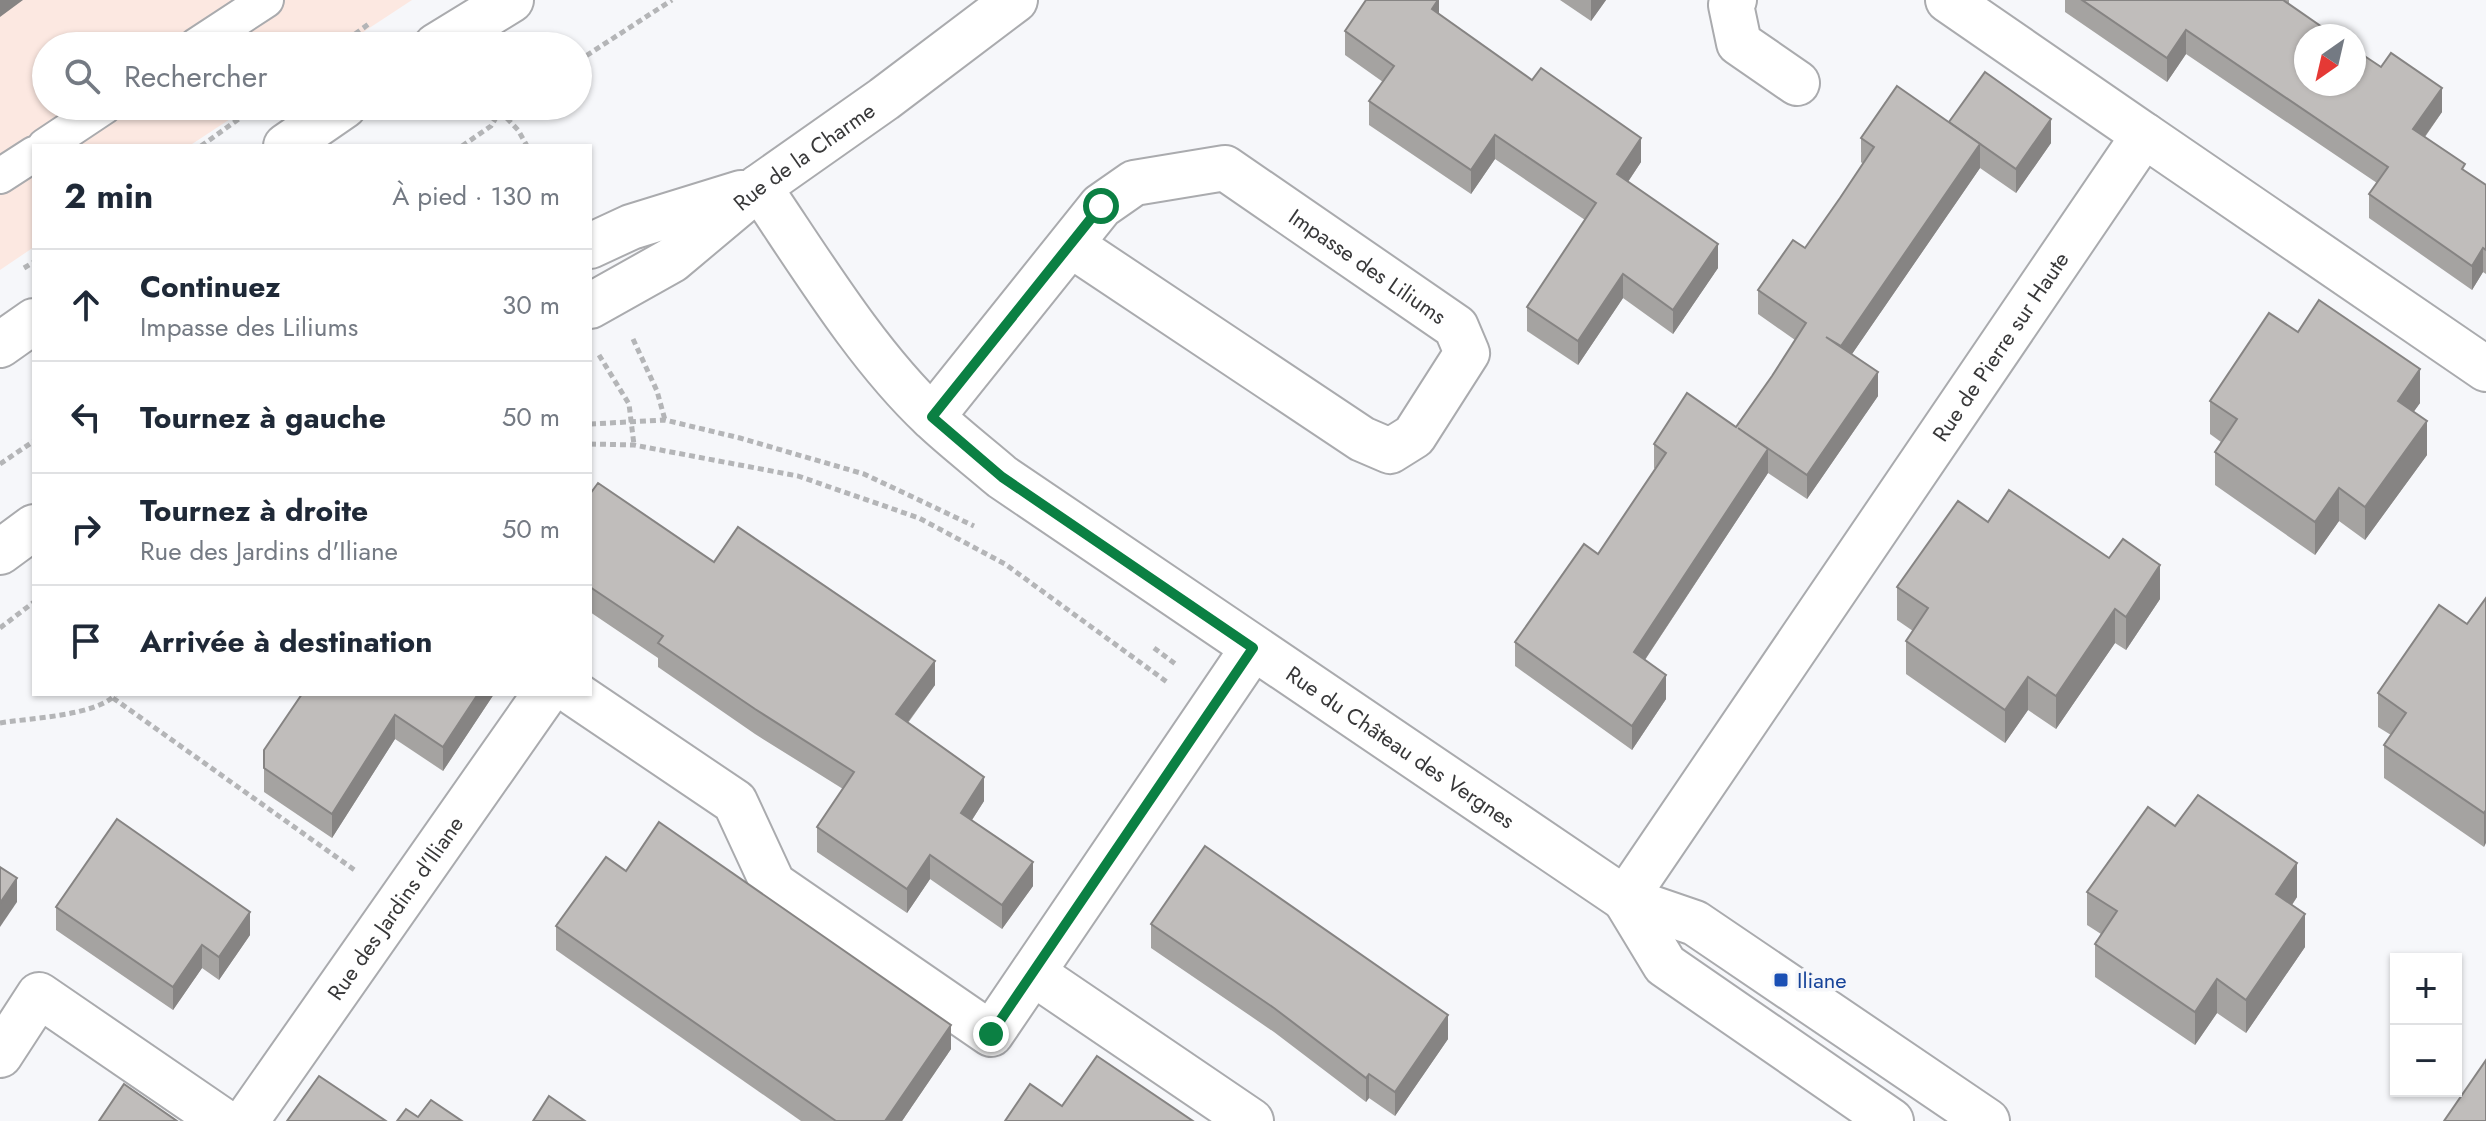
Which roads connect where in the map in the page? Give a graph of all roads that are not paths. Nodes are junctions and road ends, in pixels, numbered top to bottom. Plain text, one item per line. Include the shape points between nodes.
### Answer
1 (266, 0) edge
2 (511, 0) edge
3 (1015, 0) edge
4 (1734, 0) edge
5 (1948, 0) edge
6 (217, 32) edge
7 (459, 32) edge
8 (1797, 83) dead end
9 (84, 120) edge
10 (326, 120) edge
11 (2144, 135) junction
12 (297, 143) edge
13 (48, 144) edge
14 (32, 155) edge
15 (0, 176) edge
16 (759, 187) junction
17 (592, 245) edge
18 (1071, 245) junction
19 (592, 305) edge
20 (32, 322) edge
21 (0, 345) edge
22 (2486, 369) edge
23 (932, 417) junction
24 (32, 528) edge
25 (0, 552) edge
26 (1253, 648) junction
27 (544, 696) edge
28 (578, 696) edge
29 (1625, 899) junction
30 (1033, 973) junction
31 (0, 1055) edge
32 (223, 1121) edge
33 (246, 1121) edge
34 (1251, 1121) edge
35 (1891, 1121) edge
36 (1987, 1121) edge

1 - 6 lane
2 - 7 street
3 - 16 street, Rue de la Charme
4 - 8 street via 1739,43
5 - 11 street
9 - 13 lane
10 - 12 street
11 - 22 street
11 - 29 street, Rue de Pierre sur Haute
14 - 15 lane
16 - 17 street via 631,227
16 - 19 street, Rue de la Charme via 672,260
16 - 23 street, Rue du Château des Vergnes via 853,323
18 - 18 street, Impasse des Liliums via 1101,206 1134,183 1225,168 1456,327 1467,353 1414,436 1390,451 1362,439
18 - 23 street, Impasse des Liliums
20 - 21 street
23 - 26 street, Rue du Château des Vergnes via 1002,477
24 - 25 street
26 - 29 street, Rue du Château des Vergnes
26 - 30 street
27 - 33 street, Rue des Jardins d'Iliane
28 - 30 street via 735,802 773,884 991,1034
29 - 35 street, Rue du Château des Vergnes via 1665,965
29 - 36 street, Rue du Château des Vergnes via 1695,923
30 - 34 street
31 - 32 street via 39,995

